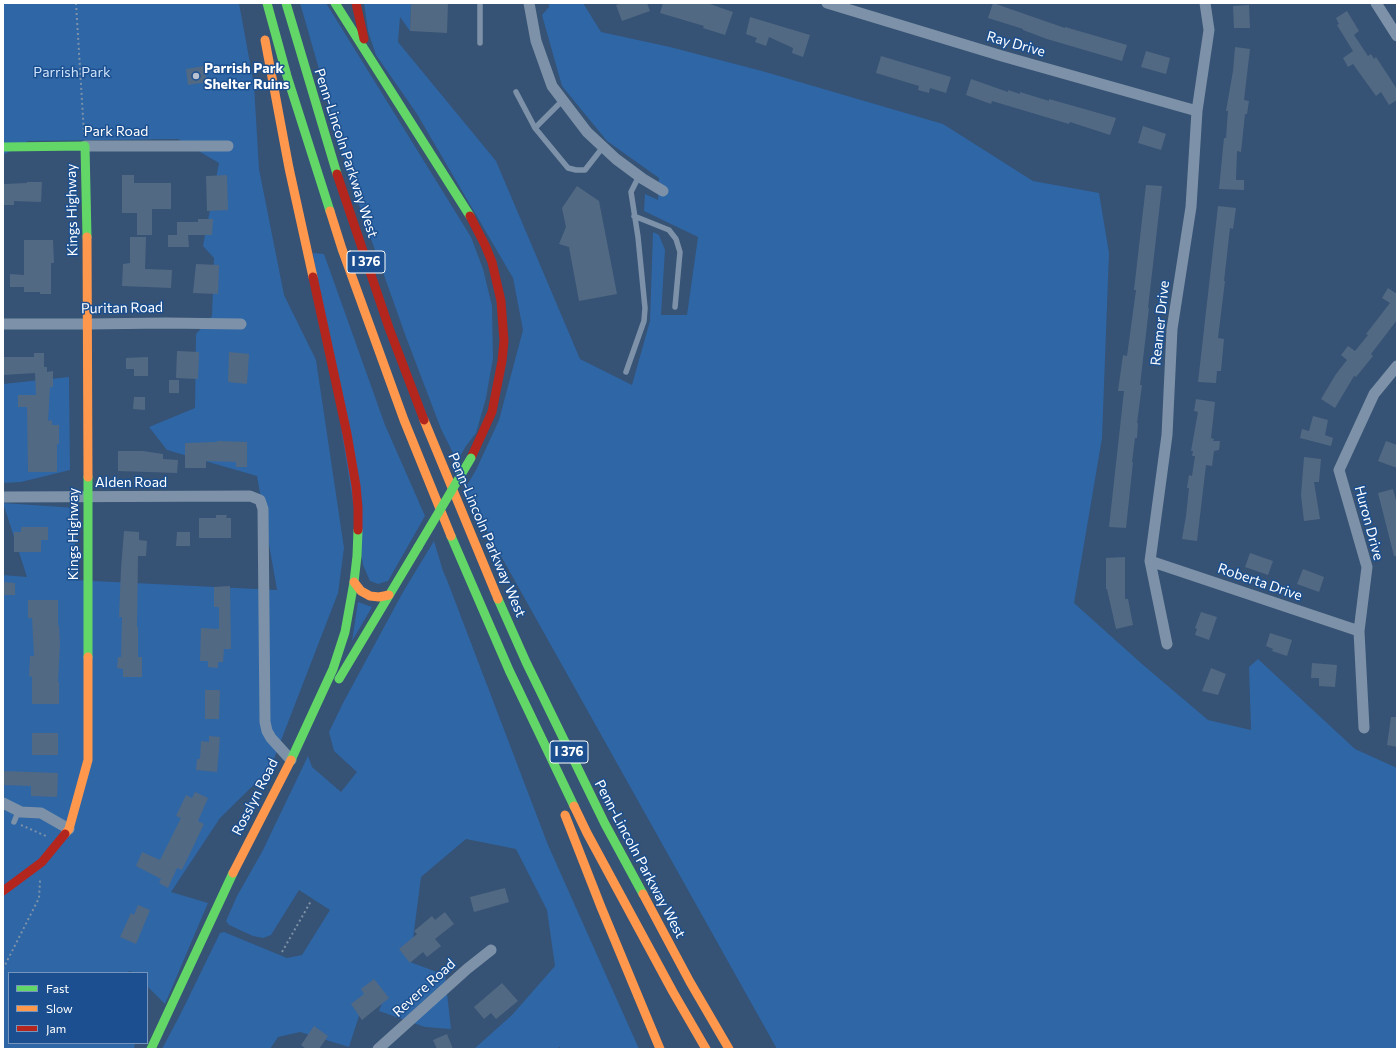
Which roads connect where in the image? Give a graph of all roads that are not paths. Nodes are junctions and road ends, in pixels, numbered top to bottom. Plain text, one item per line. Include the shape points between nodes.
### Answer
1 (266, 3) edge
2 (286, 3) edge
3 (335, 3) edge
4 (356, 3) edge
5 (480, 3) edge
6 (827, 3) edge
7 (1205, 3) edge
8 (1376, 3) edge
9 (531, 4) edge
10 (864, 8) edge
11 (264, 34) dead end
12 (1397, 36) edge
13 (480, 43) dead end
14 (368, 57) junction
15 (516, 92) dead end
16 (563, 100) junction
17 (1197, 111) junction
18 (534, 128) junction
19 (85, 146) junction
20 (228, 146) dead end
21 (3, 147) edge
22 (603, 147) junction
23 (639, 176) junction
24 (663, 191) dead end
25 (634, 216) junction
26 (675, 307) dead end
27 (3, 324) edge
28 (88, 324) junction
29 (241, 324) dead end
30 (1397, 366) edge
31 (626, 372) dead end
32 (3, 497) edge
33 (87, 497) junction
34 (260, 500) joint
35 (1150, 561) junction
36 (354, 582) junction
37 (389, 595) junction
38 (1359, 631) junction
39 (1167, 644) dead end
40 (509, 670) junction
41 (1364, 728) dead end
42 (291, 760) junction
43 (555, 788) dead end
44 (3, 803) edge
45 (561, 803) dead end
46 (19, 810) junction
47 (14, 822) road end
48 (69, 829) junction
49 (3, 891) edge
50 (491, 950) dead end
51 (151, 1049) edge
52 (378, 1049) edge
53 (660, 1049) edge
54 (706, 1049) edge
55 (729, 1049) edge

1 - 40 main road, I 376 via 313,162 372,334 437,503
2 - 55 main road, Penn-Lincoln Parkway West / I 376 via 331,157 389,328 421,414 489,579 535,682 605,824 686,976
3 - 14 main road
4 - 14 main road
5 - 13 lane
6 - 10 street, Ray Drive
7 - 17 street, Reamer Drive via 1209,30
8 - 12 street
9 - 16 street via 536,41 552,86
10 - 17 street, Ray Drive via 1002,56
11 - 36 main road via 289,168 352,460 358,508
14 - 37 main road, bridge via 467,211 485,245 497,281 504,341 492,412 481,439
15 - 18 lane
16 - 18 lane
16 - 22 street via 587,132
17 - 35 street, Reamer Drive via 1191,207 1172,329 1166,435
18 - 22 lane via 568,168 585,170
19 - 20 street, Park Road
19 - 21 main road, Park Road
19 - 28 main road, Kings Highway
22 - 23 street
23 - 24 street
23 - 25 lane via 631,192
25 - 26 lane via 669,230 676,239 680,252
25 - 31 lane via 645,308 644,320
27 - 28 street, Puritan Road
28 - 29 street, Puritan Road
28 - 33 main road, Kings Highway
30 - 38 street, Huron Drive via 1374,394 1339,470 1367,567
32 - 33 street, Alden Road
33 - 34 street, Alden Road via 250,496
33 - 48 main road, Kings Highway via 88,760
34 - 42 street, Rosslyn Road via 263,509 265,722 271,738
35 - 38 street, Roberta Drive
35 - 39 street, Reamer Drive
36 - 37 main road via 361,591 370,596
36 - 42 main road via 340,652
37 - 42 main road
38 - 41 street, Huron Drive
40 - 43 main road
40 - 54 main road, I 376 via 587,833 665,979
42 - 51 main road, Rosslyn Road via 228,883
44 - 46 street
45 - 53 main road
46 - 47 lane
46 - 48 street via 41,814
48 - 49 main road, Kings Highway via 42,862
50 - 52 street, Revere Road

